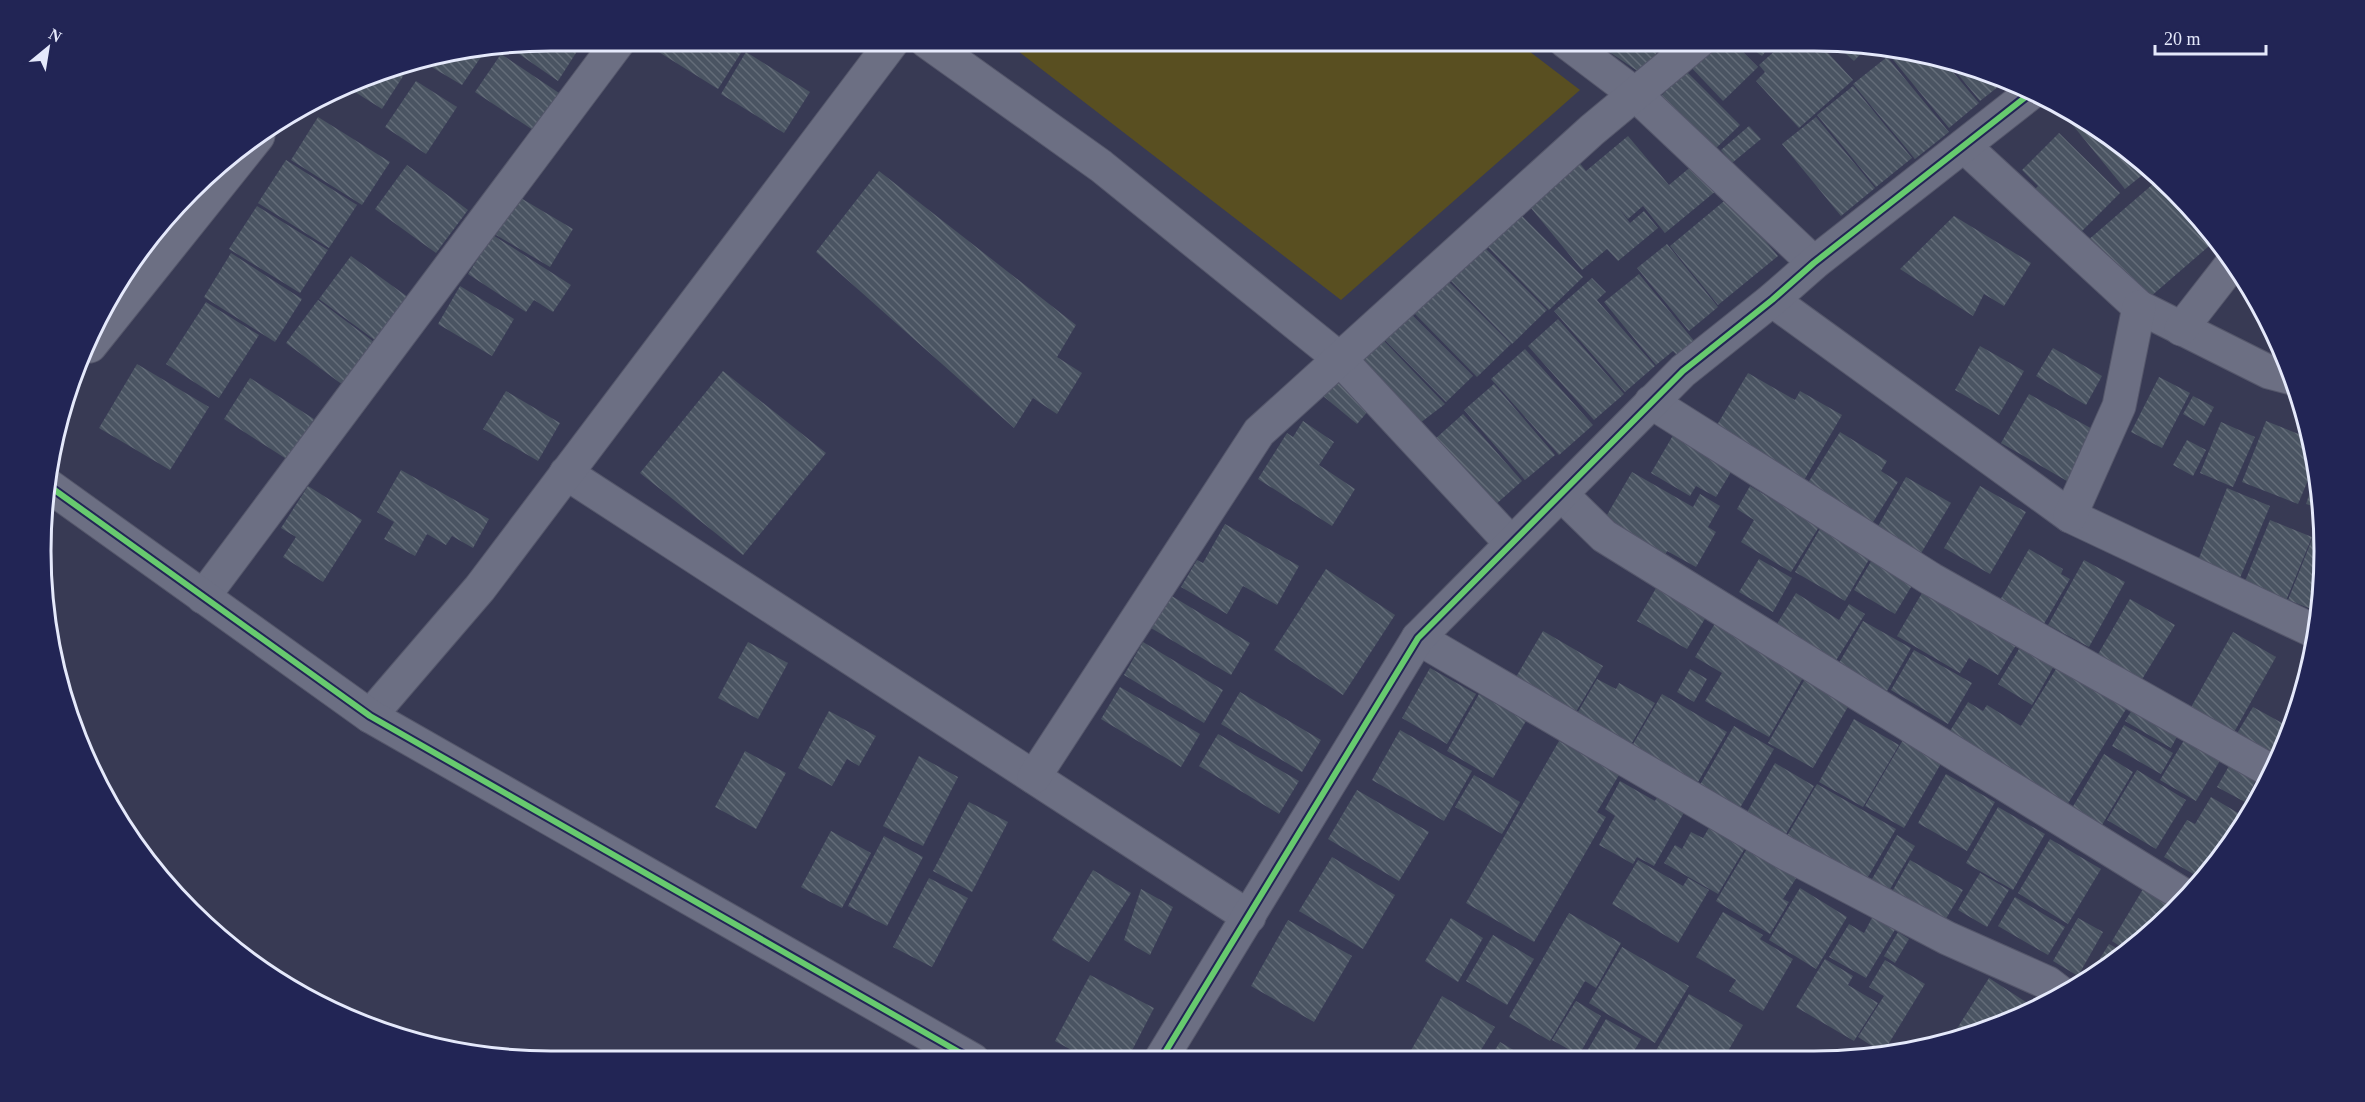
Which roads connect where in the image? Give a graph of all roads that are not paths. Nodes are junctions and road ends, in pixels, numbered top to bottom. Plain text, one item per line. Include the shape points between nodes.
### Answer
1 (611, 51) edge
2 (885, 51) edge
3 (941, 51) edge
4 (1579, 51) edge
5 (1686, 51) edge
6 (1635, 94) junction
7 (2024, 98) edge
8 (1964, 146) junction
9 (237, 162) edge
10 (1814, 263) junction
11 (2227, 270) edge
12 (1772, 300) junction
13 (2139, 307) junction
14 (103, 329) edge
15 (2181, 330) junction
16 (1340, 359) junction
17 (2282, 375) edge
18 (1651, 402) junction
19 (567, 473) junction
20 (55, 490) edge
21 (1561, 494) junction
22 (2070, 516) junction
23 (1512, 543) junction
24 (203, 597) junction
25 (2308, 628) edge
26 (1418, 638) junction
27 (370, 716) junction
28 (2264, 767) edge
29 (1034, 777) junction
30 (2179, 893) edge
31 (1249, 917) junction
32 (2055, 989) edge
33 (957, 1051) edge
34 (1166, 1051) edge

1 - 24 street
2 - 19 street
3 - 16 street via 1101,166
4 - 6 street
5 - 6 street
6 - 10 street
6 - 16 street
7 - 8 street
8 - 10 street
8 - 13 street
9 - 14 street
10 - 12 street
11 - 15 street
12 - 18 street via 1683,371
12 - 22 street
13 - 15 street
13 - 22 street via 2119,406
15 - 17 street
16 - 23 street
16 - 29 street via 1259,432
18 - 21 street
18 - 28 street via 1931,579
19 - 27 street via 480,588
19 - 29 street
20 - 24 street
21 - 23 street
21 - 30 street via 1604,536
22 - 25 street
23 - 26 street
24 - 27 street
26 - 31 street
26 - 32 street via 1785,853 1947,938
27 - 33 street
29 - 31 street
31 - 34 street

